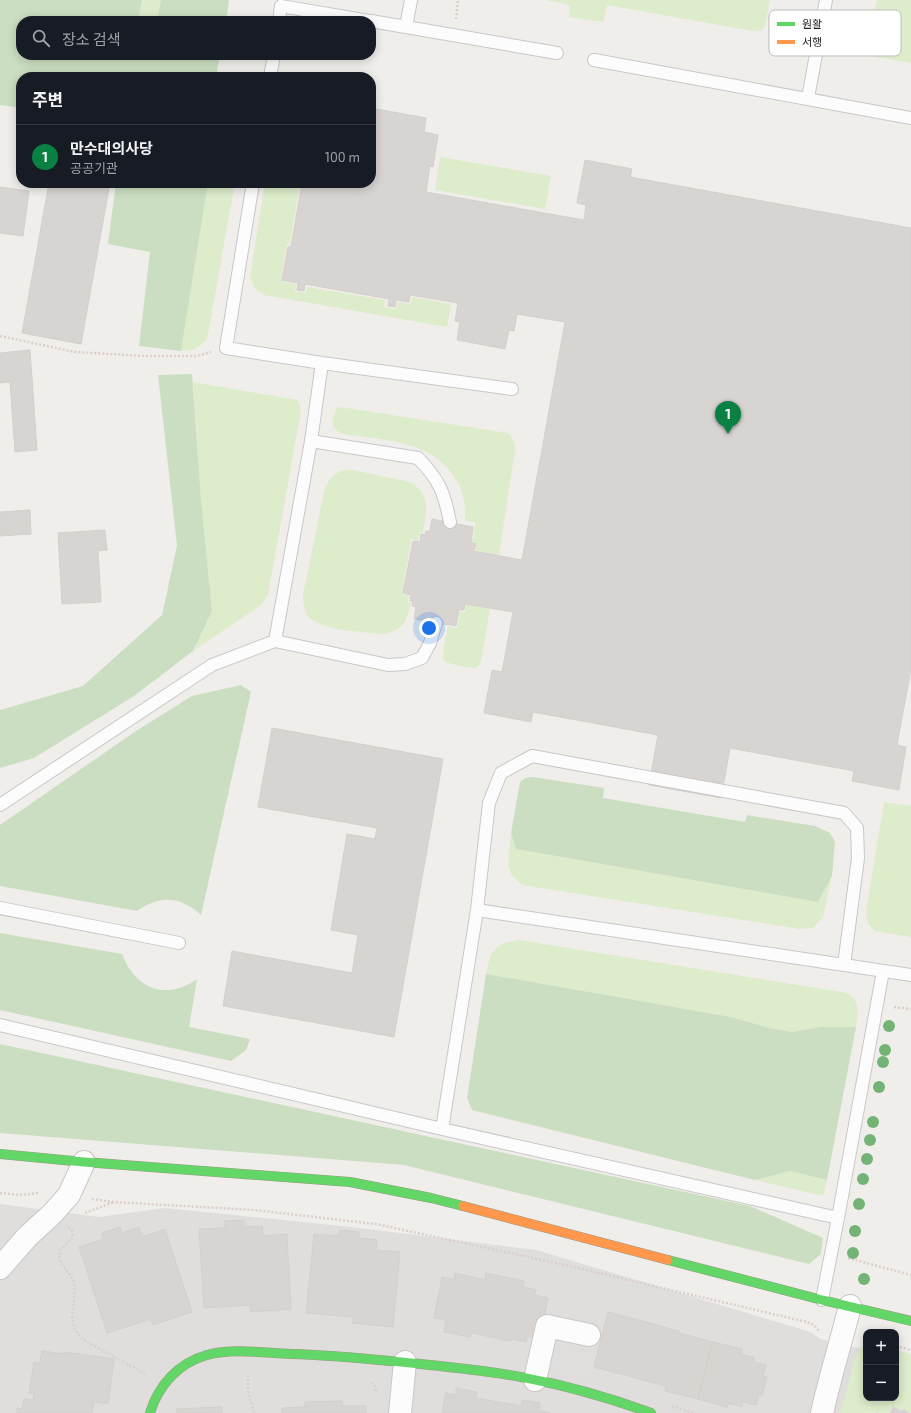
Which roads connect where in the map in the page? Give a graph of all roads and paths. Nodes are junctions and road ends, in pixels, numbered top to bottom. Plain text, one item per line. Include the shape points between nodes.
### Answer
1 (411, 0) edge
2 (826, 0) edge
3 (824, 10) edge
4 (280, 16) edge
5 (340, 16) edge
6 (376, 22) edge
7 (406, 27) junction
8 (557, 53) dead end
9 (816, 56) edge
10 (273, 60) edge
11 (594, 60) dead end
12 (271, 72) edge
13 (808, 98) junction
14 (911, 118) edge
15 (252, 188) edge
16 (0, 336) edge
17 (226, 348) junction
18 (322, 363) junction
19 (512, 389) dead end
20 (311, 441) junction
21 (450, 522) dead end
22 (436, 623) dead end
23 (275, 641) junction
24 (0, 805) edge
25 (0, 908) edge
26 (477, 910) junction
27 (179, 943) dead end
28 (844, 965) junction
29 (883, 971) junction
30 (911, 975) edge
31 (0, 1025) edge
32 (442, 1129) junction
33 (0, 1154) edge
34 (84, 1162) junction
35 (0, 1193) edge
36 (63, 1201) junction
37 (114, 1202) junction
38 (84, 1214) dead end
39 (838, 1218) junction
40 (831, 1254) junction
41 (0, 1268) edge
42 (911, 1275) edge
43 (822, 1300) junction
44 (850, 1306) junction
45 (911, 1322) edge
46 (590, 1336) dead end
47 (822, 1337) dead end
48 (899, 1347) edge
49 (911, 1350) edge
50 (405, 1362) junction
51 (248, 1370) dead end
52 (367, 1379) dead end
53 (535, 1380) junction
54 (163, 1386) junction
55 (379, 1394) dead end
56 (150, 1413) edge
57 (254, 1413) edge
58 (400, 1413) edge
59 (651, 1413) edge
60 (822, 1413) edge

1 - 7 lane
2 - 3 lane
4 - 5 lane via 281,6
6 - 7 lane
7 - 8 lane
9 - 13 lane
10 - 12 lane
11 - 13 lane
13 - 14 lane
15 - 17 lane
16 - 17 path via 75,352 145,356 197,356
17 - 18 lane
18 - 19 lane
18 - 20 lane
20 - 21 lane via 418,458 440,485
20 - 23 lane
22 - 23 lane via 422,658 405,664 388,665
23 - 24 lane via 212,665
25 - 27 lane
26 - 28 lane
26 - 28 lane via 489,803 501,773 532,756 844,813 857,828 858,858
26 - 32 lane
28 - 29 lane
29 - 30 lane
29 - 39 lane
31 - 32 lane
32 - 39 lane
33 - 34 street
34 - 36 street
34 - 43 street via 350,1182 431,1198
35 - 36 path via 45,1193
36 - 37 path
36 - 41 street
36 - 54 path via 73,1237 60,1250 59,1256 73,1279 75,1290 72,1317 75,1330 84,1340 130,1364
37 - 38 path
37 - 47 path via 254,1210 376,1224 806,1322 814,1325
39 - 40 lane
40 - 42 path
40 - 43 lane
43 - 44 street
44 - 45 street
44 - 60 street
46 - 53 street via 547,1326
48 - 49 path
50 - 53 street via 485,1371
50 - 54 street via 324,1355 208,1355 190,1361
50 - 58 street
51 - 57 path via 248,1392
52 - 55 path via 372,1382
53 - 59 street via 569,1387
54 - 56 street

